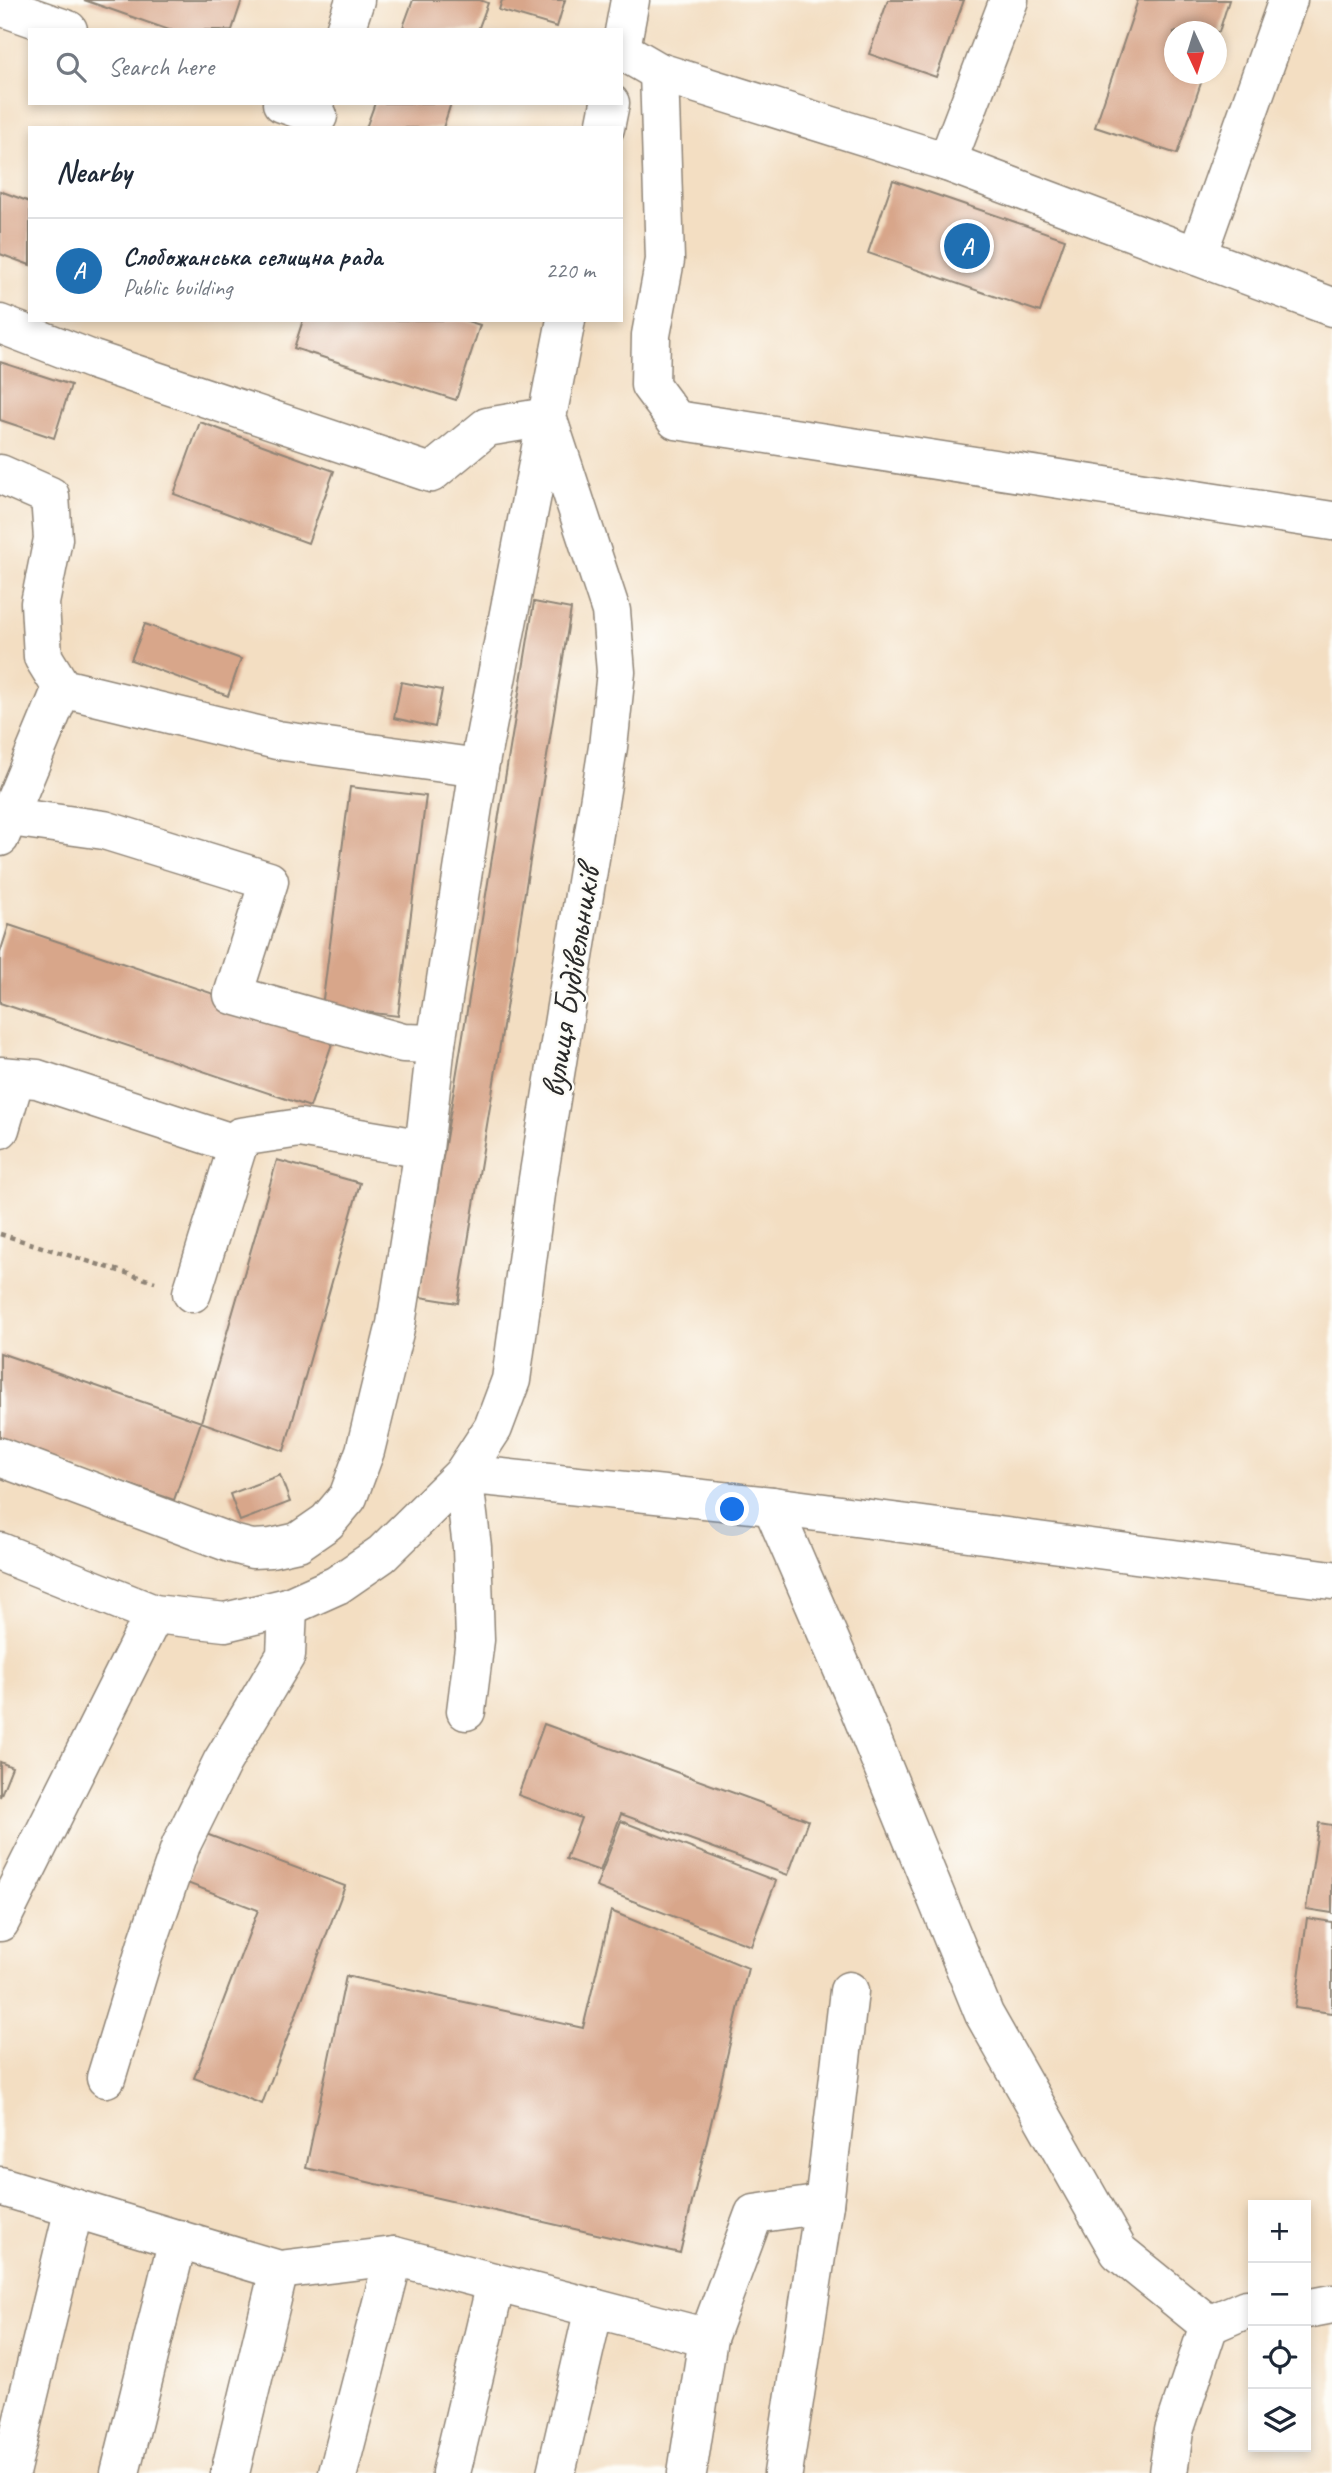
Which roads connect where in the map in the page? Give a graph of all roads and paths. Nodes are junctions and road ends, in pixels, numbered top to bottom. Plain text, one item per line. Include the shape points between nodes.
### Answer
1 (355, 0) edge
2 (630, 0) edge
3 (1009, 0) edge
4 (1288, 0) edge
5 (0, 6) edge
6 (62, 28) edge
7 (346, 28) edge
8 (623, 38) edge
9 (623, 50) edge
10 (659, 72) junction
11 (288, 105) edge
12 (610, 105) edge
13 (318, 116) edge
14 (605, 126) edge
15 (947, 162) junction
16 (1197, 256) junction
17 (1332, 307) edge
18 (565, 322) edge
19 (0, 324) edge
20 (547, 417) junction
21 (0, 474) edge
22 (1332, 521) edge
23 (62, 688) junction
24 (479, 768) junction
25 (5, 827) edge
26 (436, 1044) junction
27 (8, 1077) edge
28 (0, 1129) edge
29 (238, 1145) junction
30 (424, 1149) junction
31 (0, 1234) edge
32 (192, 1293) joint
33 (0, 1457) edge
34 (463, 1474) junction
35 (772, 1506) junction
36 (0, 1552) edge
37 (1332, 1580) edge
38 (288, 1607) junction
39 (154, 1614) junction
40 (466, 1711) dead end
41 (0, 1922) edge
42 (849, 1991) dead end
43 (106, 2078) dead end
44 (0, 2186) edge
45 (824, 2204) junction
46 (74, 2208) junction
47 (178, 2239) junction
48 (394, 2256) junction
49 (279, 2270) junction
50 (496, 2283) junction
51 (594, 2308) junction
52 (1248, 2309) edge
53 (1209, 2325) junction
54 (708, 2338) junction
55 (10, 2473) edge
56 (120, 2473) edge
57 (230, 2473) edge
58 (338, 2473) edge
59 (451, 2473) edge
60 (556, 2473) edge
61 (687, 2473) edge
62 (783, 2473) edge
63 (1168, 2473) edge

1 - 7 street
2 - 8 street
3 - 15 street
4 - 16 street
5 - 6 street
9 - 10 street
10 - 15 street
10 - 22 street via 665,260 651,335 650,384 676,420
11 - 13 street
12 - 14 street
15 - 16 street
16 - 17 street
18 - 20 street, вулиця Будівельників
19 - 20 street via 93,360 431,473 487,427
20 - 24 street
20 - 34 street, вулиця Будівельників via 611,611 616,672 511,1380 493,1428
21 - 23 street via 50,496 53,539 40,603 43,657
23 - 24 street via 277,740
23 - 25 street
24 - 26 street
25 - 26 street via 104,830 269,881 233,995 403,1043
26 - 30 street
27 - 28 street
27 - 29 street via 37,1079
29 - 30 street via 240,1137 300,1128
29 - 32 street
30 - 33 street via 396,1324 365,1451 348,1497 327,1522 298,1542 252,1549
31 - 32 path
34 - 35 street
34 - 38 street, вулиця Будівельників via 382,1554 337,1585
34 - 40 street via 472,1546 475,1640
35 - 37 street
35 - 53 street via 984,2014 1119,2252
36 - 39 street, вулиця Будівельників
38 - 39 street, вулиця Будівельників via 225,1622
38 - 43 street via 286,1655 222,1762 181,1845
39 - 41 street
42 - 45 street
44 - 46 street
45 - 54 street via 754,2214
45 - 62 street
46 - 47 street
46 - 55 street
47 - 49 street
47 - 56 street
48 - 49 street
48 - 50 street
48 - 58 street
49 - 57 street
50 - 51 street
50 - 59 street
51 - 54 street
51 - 60 street
52 - 53 street
53 - 63 street via 1174,2431
54 - 61 street

